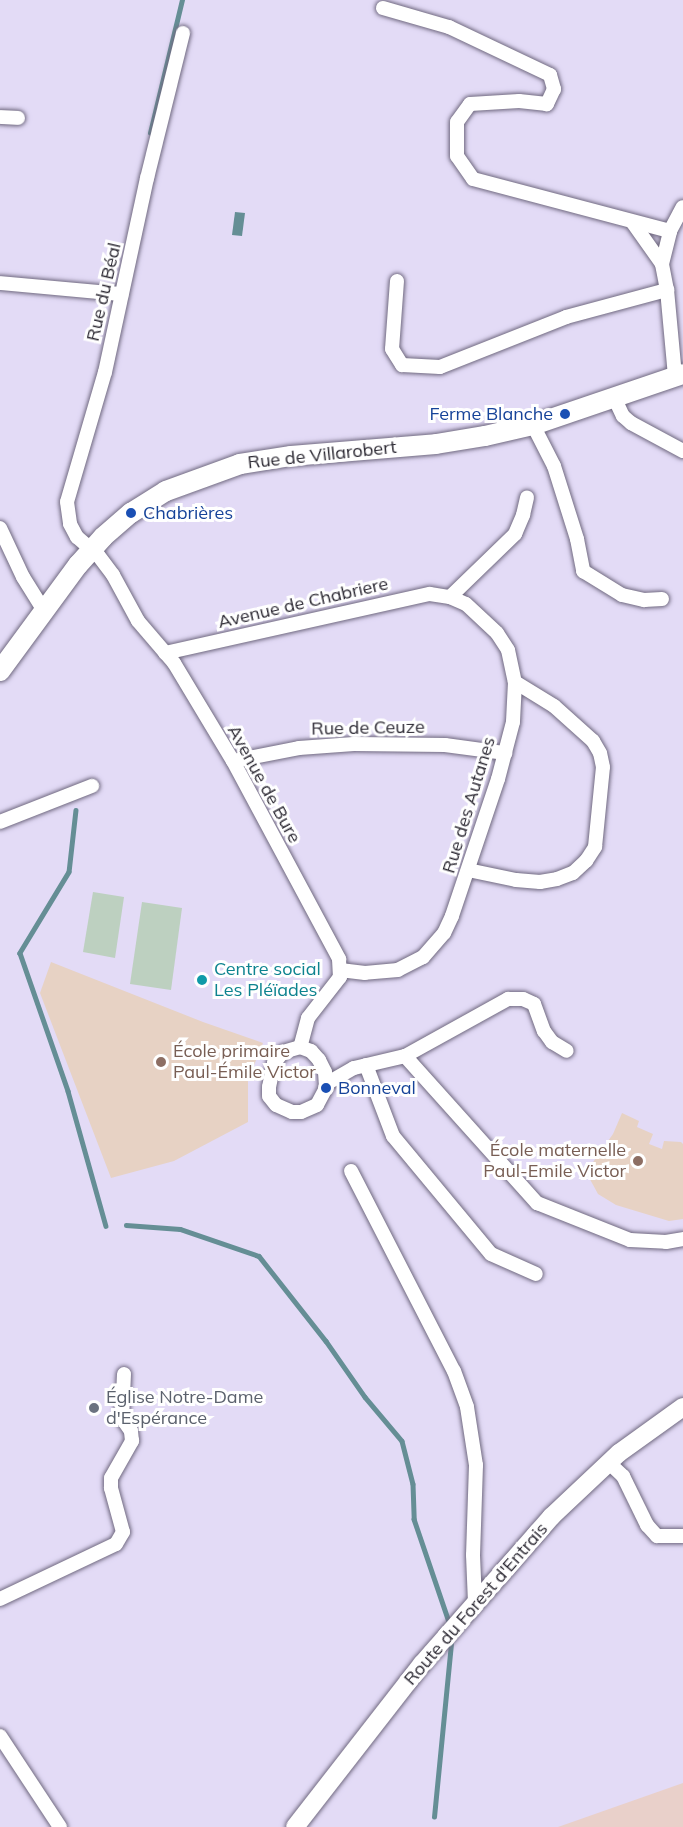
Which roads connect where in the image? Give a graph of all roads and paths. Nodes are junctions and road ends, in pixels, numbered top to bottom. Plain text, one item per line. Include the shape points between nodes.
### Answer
1 (383, 8) dead end
2 (183, 33) dead end
3 (0, 117) edge
4 (18, 118) dead end
5 (683, 207) edge
6 (633, 224) junction
7 (670, 231) junction
8 (662, 264) junction
9 (397, 280) dead end
10 (0, 283) edge
11 (667, 290) junction
12 (122, 294) junction
13 (679, 375) edge
14 (614, 398) junction
15 (533, 425) junction
16 (683, 451) edge
17 (527, 497) dead end
18 (0, 528) edge
19 (92, 549) junction
20 (450, 597) junction
21 (662, 599) dead end
22 (44, 611) junction
23 (165, 653) junction
24 (0, 671) edge
25 (516, 682) junction
26 (505, 753) junction
27 (233, 761) junction
28 (92, 786) dead end
29 (0, 822) edge
30 (468, 870) junction
31 (342, 970) junction
32 (300, 1047) junction
33 (567, 1051) dead end
34 (405, 1056) junction
35 (319, 1060) junction
36 (360, 1066) junction
37 (327, 1084) junction
38 (351, 1171) dead end
39 (683, 1239) edge
40 (536, 1274) dead end
41 (124, 1374) dead end
42 (683, 1407) edge
43 (608, 1462) junction
44 (683, 1536) edge
45 (0, 1599) edge
46 (476, 1602) junction
47 (0, 1736) edge
48 (60, 1827) edge
49 (295, 1827) edge

1 - 6 street via 449,27 550,75 554,89 547,104 470,104 457,122 457,156 473,179
2 - 12 street, Rue du Béal
3 - 4 street
5 - 7 street
6 - 7 street
6 - 8 street
7 - 8 street
8 - 11 street
9 - 11 street via 392,349 402,365 440,367 566,317
10 - 12 street
11 - 13 street
12 - 19 street, Rue du Béal via 105,372 67,502 70,524 77,537
13 - 14 main road, Rue de Villarobert
14 - 15 main road, Rue de Villarobert
14 - 16 street via 631,423
15 - 19 main road, Rue de Villarobert via 436,444 240,464 166,491 131,513
15 - 21 street via 554,466 583,571 622,595
17 - 20 street via 515,534
18 - 22 street
19 - 22 main road, Rue de Villarobert
19 - 23 street, Avenue de Bure via 113,575 138,621
20 - 23 street, Avenue de Chabriere via 414,596
20 - 25 street, Rue des Autanes via 466,604 497,633 508,650
22 - 24 main road, Rue de Villarobert
23 - 27 street, Avenue de Bure
25 - 26 street, Rue des Autanes via 513,722
25 - 30 street via 554,706 593,741 600,753 603,767 595,847 573,873 557,879 516,880
26 - 27 street, Rue de Ceuze via 445,745 354,744 299,748
26 - 30 street, Rue des Autanes
27 - 31 street, Avenue de Bure
28 - 29 street
30 - 31 street, Rue des Autanes via 444,933 423,957 398,970
31 - 32 street via 308,1018
32 - 35 street
32 - 37 street via 283,1052 274,1063 269,1096 283,1110 301,1112 322,1099
33 - 34 street via 552,1042 544,1031 534,1004 508,999
34 - 36 street
34 - 39 street via 537,1203 630,1240
35 - 36 street
35 - 37 street
36 - 37 street
36 - 40 street via 393,1136 491,1254
38 - 46 street via 454,1371 467,1407 476,1465
41 - 45 street via 122,1418 131,1431 132,1441 111,1478 123,1532 116,1544
42 - 43 street, Route du Forest d'Entrais
43 - 44 street via 623,1476 646,1525 657,1536
43 - 46 street, Route du Forest d'Entrais via 552,1517
46 - 49 street, Route du Forest d'Entrais via 422,1664
47 - 48 street

